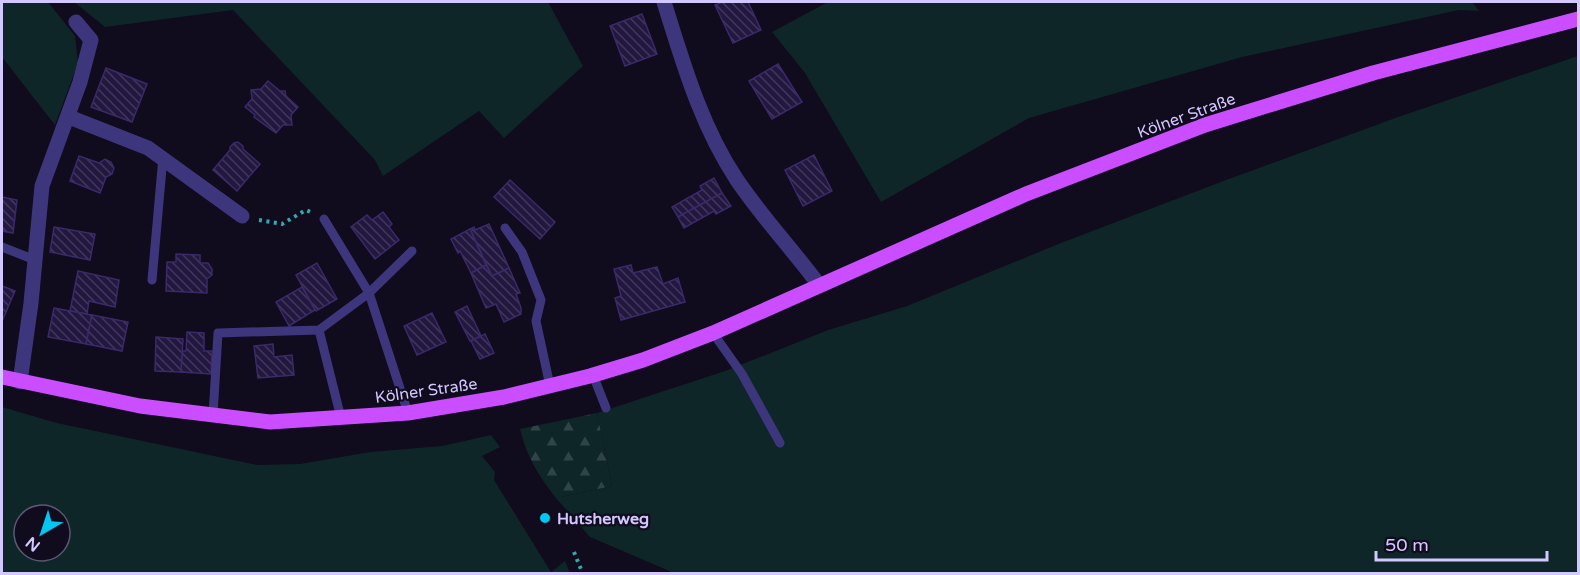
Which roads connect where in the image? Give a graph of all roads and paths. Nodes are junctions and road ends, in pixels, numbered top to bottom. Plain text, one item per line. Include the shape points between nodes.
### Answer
1 (664, 2) edge
2 (1578, 19) edge
3 (76, 22) dead end
4 (69, 117) junction
5 (163, 157) junction
6 (242, 216) joint
7 (324, 219) joint
8 (505, 228) dead end
9 (2, 247) edge
10 (412, 251) dead end
11 (35, 260) junction
12 (152, 280) dead end
13 (819, 285) junction
14 (369, 293) junction
15 (319, 330) junction
16 (713, 333) junction
17 (593, 375) junction
18 (2, 377) edge
19 (20, 382) junction
20 (550, 386) junction
21 (606, 408) dead end
22 (408, 413) junction
23 (213, 415) junction
24 (341, 418) junction
25 (780, 443) dead end
26 (574, 552) dead end
27 (583, 573) edge

1 - 13 street via 701,111 737,179
2 - 13 main road, Kölner Straße via 1373,73 1205,125 1026,194
3 - 4 street via 91,40
4 - 5 street
4 - 11 street via 42,186
5 - 6 street
5 - 12 lane
6 - 7 path via 282,224 306,210
7 - 14 lane
8 - 20 lane via 522,252 542,300 536,321
9 - 11 lane
10 - 14 lane
11 - 19 street
13 - 16 main road, Kölner Straße
14 - 15 lane
14 - 22 lane
15 - 23 lane via 218,333
15 - 24 lane
16 - 17 main road, Kölner Straße
16 - 25 lane via 742,374
17 - 20 main road, Kölner Straße
17 - 21 lane
18 - 19 main road, Kölner Straße
19 - 23 main road, Kölner Straße via 140,406
20 - 22 main road, Kölner Straße
22 - 24 main road, Kölner Straße
23 - 24 main road, Kölner Straße via 270,422
26 - 27 path

